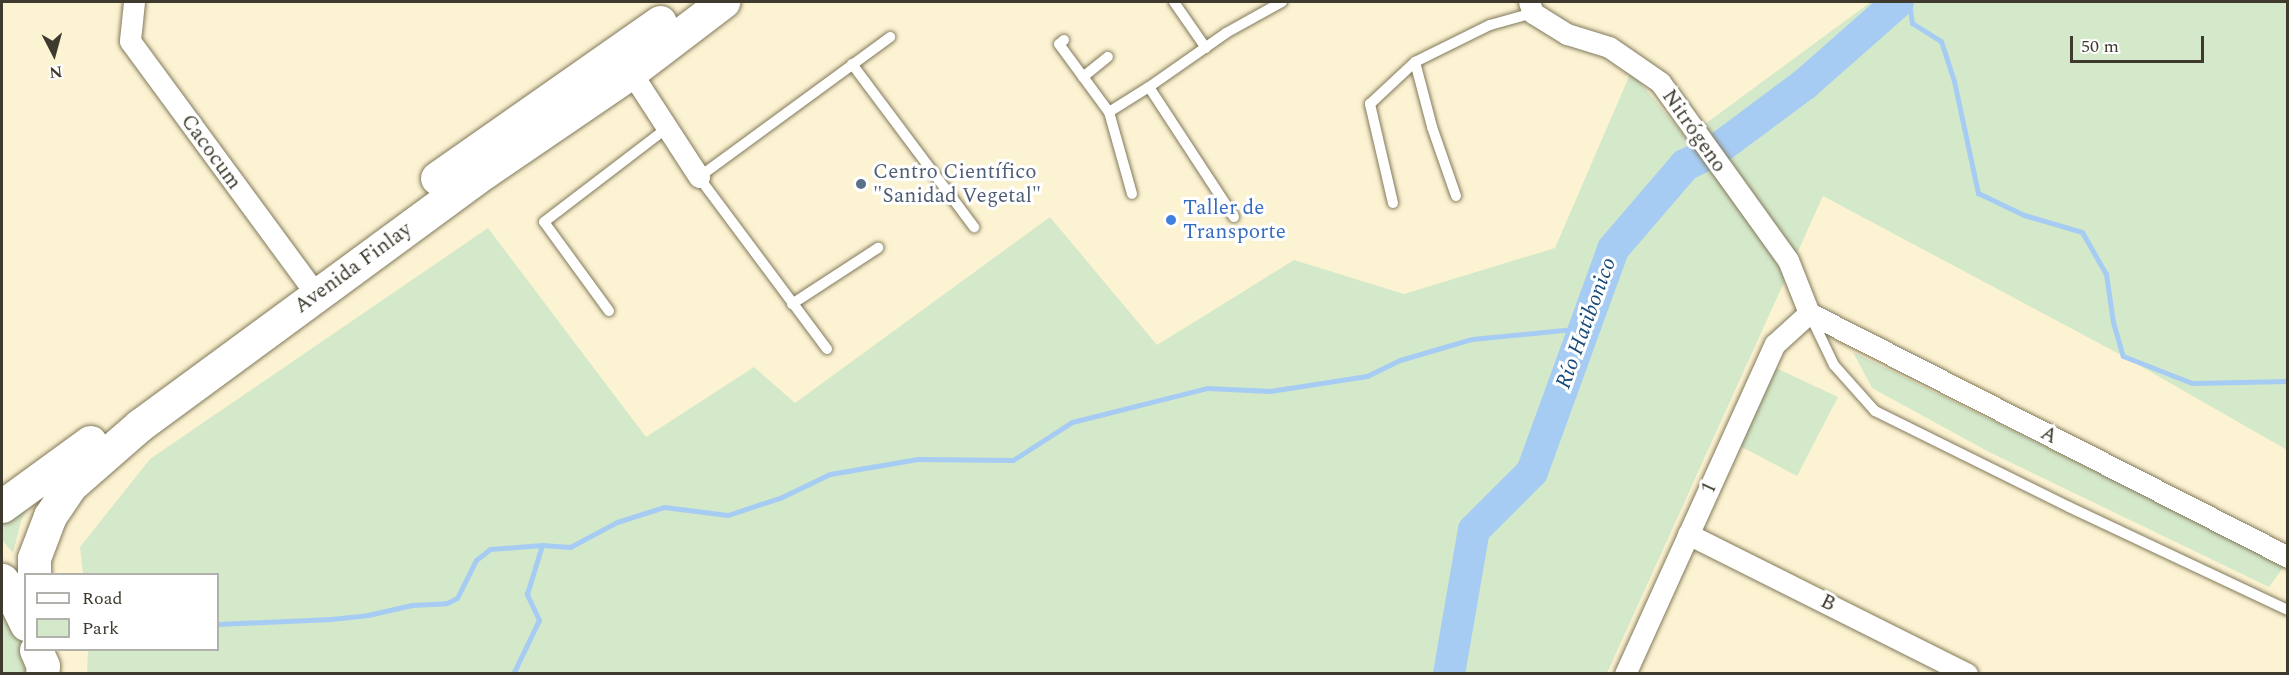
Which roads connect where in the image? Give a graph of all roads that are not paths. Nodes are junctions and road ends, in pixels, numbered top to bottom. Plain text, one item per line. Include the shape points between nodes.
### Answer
1 (134, 2) edge
2 (688, 2) edge
3 (723, 2) edge
4 (1174, 2) edge
5 (1282, 2) edge
6 (1531, 7) edge
7 (890, 37) dead end
8 (1064, 40) dead end
9 (1206, 48) junction
10 (1108, 57) dead end
11 (1415, 62) junction
12 (624, 63) junction
13 (852, 64) junction
14 (1083, 77) junction
15 (1149, 87) junction
16 (1109, 112) junction
17 (667, 128) junction
18 (699, 177) junction
19 (1132, 194) dead end
20 (1456, 196) dead end
21 (1393, 203) dead end
22 (1234, 217) dead end
23 (974, 227) dead end
24 (878, 248) dead end
25 (309, 286) junction
26 (792, 304) junction
27 (609, 311) dead end
28 (1809, 313) junction
29 (827, 349) dead end
30 (2, 506) edge
31 (1688, 534) junction
32 (2288, 557) edge
33 (34, 573) edge
34 (2, 580) edge
35 (2288, 610) edge
36 (24, 620) edge
37 (1624, 674) edge
38 (1967, 674) edge

1 - 25 street, Cacocum via 130,41
2 - 12 main road, Avenida Finlay
3 - 12 main road, Avenida Finlay
4 - 9 lane
5 - 9 lane
6 - 11 lane
6 - 28 street, Nitrógeno via 1567,34 1609,47 1660,82 1788,260
7 - 13 lane
8 - 14 lane via 1059,44
9 - 15 lane
10 - 14 lane
11 - 20 lane
11 - 21 lane via 1370,104
12 - 17 street
12 - 25 main road, Avenida Finlay via 495,136
13 - 18 lane
13 - 23 lane
14 - 16 lane
15 - 16 lane
15 - 22 lane
16 - 19 lane
17 - 18 street
17 - 27 lane via 544,222
18 - 26 lane
24 - 26 lane
25 - 30 main road, Avenida Finlay
25 - 33 main road, Avenida Finlay via 70,486 50,516 34,558
26 - 29 lane
28 - 31 street, 1 via 1775,344
28 - 32 street, A
28 - 35 lane via 1834,365 1875,411
31 - 37 street, 1
31 - 38 street, B
34 - 36 main road

